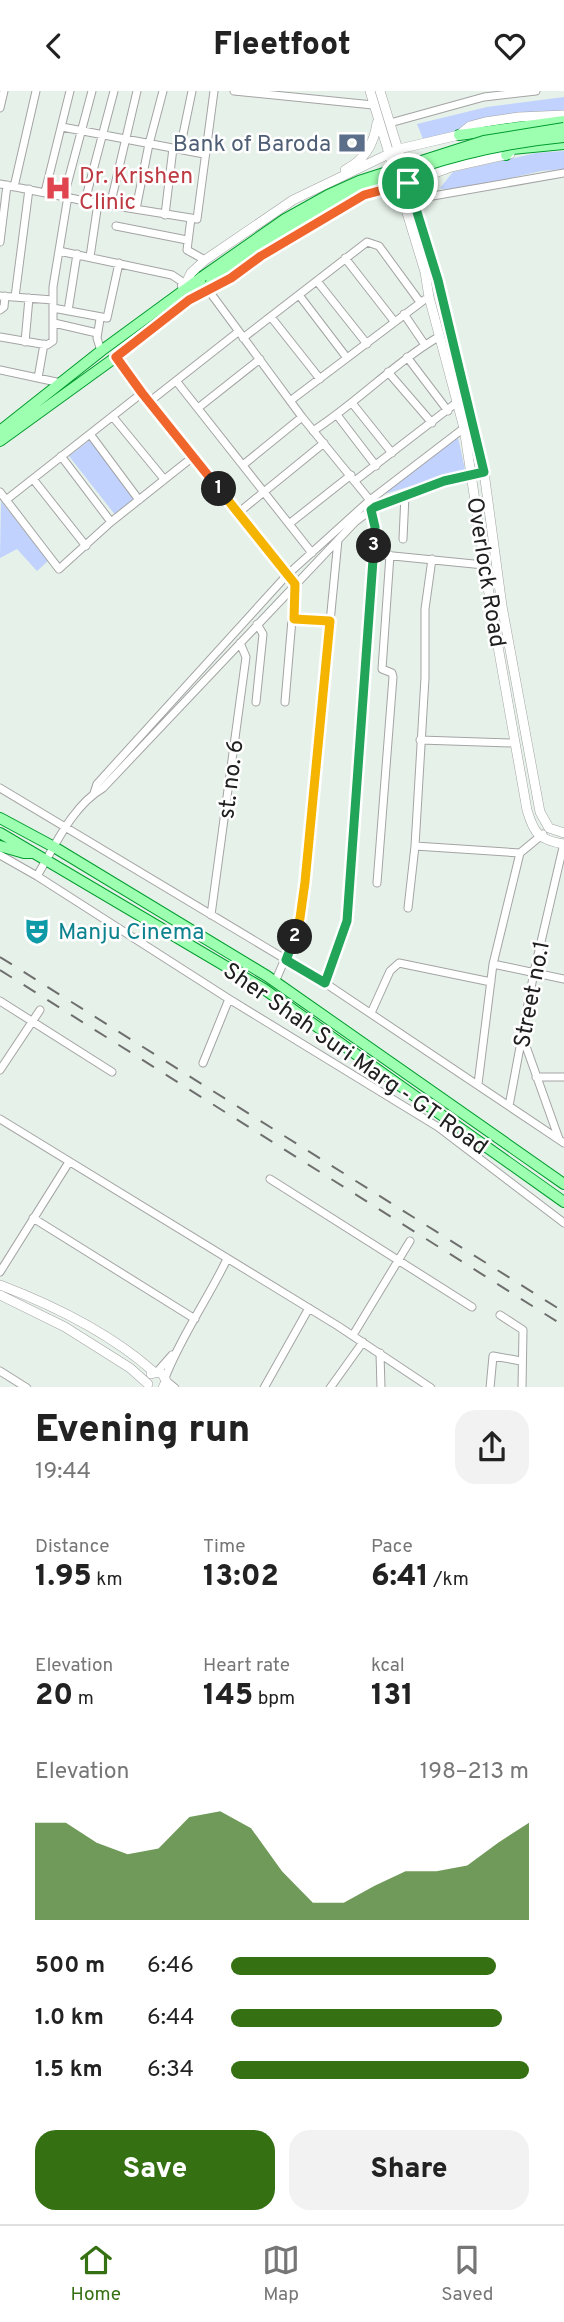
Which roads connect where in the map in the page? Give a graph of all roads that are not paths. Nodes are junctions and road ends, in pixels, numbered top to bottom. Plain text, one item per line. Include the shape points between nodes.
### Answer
1 (4, 91) edge
2 (36, 91) edge
3 (70, 91) edge
4 (92, 91) edge
5 (114, 91) edge
6 (137, 91) edge
7 (163, 91) edge
8 (192, 91) edge
9 (214, 91) edge
10 (234, 91) edge
11 (370, 91) edge
12 (380, 91) edge
13 (536, 91) edge
14 (281, 93) edge
15 (373, 105) junction
16 (0, 108) edge
17 (564, 115) edge
18 (378, 118) junction
19 (564, 121) edge
20 (390, 123) junction
21 (62, 127) junction
22 (564, 128) edge
23 (82, 131) junction
24 (459, 135) junction
25 (102, 136) junction
26 (564, 137) edge
27 (125, 140) junction
28 (149, 144) junction
29 (564, 146) edge
30 (177, 149) junction
31 (399, 149) junction
32 (509, 152) joint
33 (204, 154) junction
34 (389, 155) junction
35 (564, 173) edge
36 (433, 174) junction
37 (408, 183) junction
38 (7, 185) edge
39 (398, 186) junction
40 (29, 189) junction
41 (46, 192) junction
42 (66, 196) junction
43 (414, 198) junction
44 (293, 200) junction
45 (85, 201) junction
46 (403, 202) junction
47 (98, 204) junction
48 (110, 205) junction
49 (136, 209) junction
50 (165, 215) junction
51 (191, 218) junction
52 (116, 226) dead end
53 (187, 240) junction
54 (0, 242) edge
55 (58, 251) junction
56 (77, 254) junction
57 (90, 257) junction
58 (345, 258) junction
59 (205, 260) junction
60 (119, 263) junction
61 (438, 280) junction
62 (317, 281) junction
63 (207, 283) junction
64 (426, 283) junction
65 (186, 295) junction
66 (299, 295) junction
67 (2, 296) edge
68 (15, 297) junction
69 (29, 298) junction
70 (425, 300) junction
71 (53, 304) junction
72 (0, 310) edge
73 (68, 311) junction
74 (404, 314) junction
75 (271, 317) junction
76 (100, 319) junction
77 (394, 321) junction
78 (54, 323) junction
79 (97, 333) junction
80 (241, 335) junction
81 (440, 336) junction
82 (0, 337) edge
83 (25, 342) junction
84 (44, 344) junction
85 (367, 344) junction
86 (425, 345) junction
87 (102, 351) junction
88 (116, 357) junction
89 (407, 357) junction
90 (347, 358) junction
91 (260, 359) junction
92 (0, 370) edge
93 (388, 372) junction
94 (38, 378) junction
95 (320, 379) junction
96 (177, 382) junction
97 (61, 383) junction
98 (142, 393) junction
99 (290, 401) junction
100 (149, 403) junction
101 (352, 403) junction
102 (457, 403) junction
103 (198, 408) junction
104 (448, 411) junction
105 (337, 415) junction
106 (113, 417) junction
107 (302, 417) junction
108 (432, 422) junction
109 (464, 428) junction
110 (0, 431) edge
111 (313, 431) junction
112 (90, 434) junction
113 (0, 442) edge
114 (324, 443) junction
115 (392, 453) junction
116 (61, 456) junction
117 (194, 456) junction
118 (243, 465) junction
119 (376, 466) junction
120 (484, 472) junction
121 (472, 474) junction
122 (353, 478) junction
123 (33, 479) junction
124 (164, 479) junction
125 (264, 491) junction
126 (2, 495) edge
127 (405, 495) junction
128 (139, 500) junction
129 (372, 506) junction
130 (238, 513) junction
131 (111, 522) junction
132 (289, 524) junction
133 (403, 539) dead end
134 (338, 540) junction
135 (86, 546) junction
136 (312, 553) junction
137 (373, 554) junction
138 (390, 555) junction
139 (432, 559) junction
140 (484, 565) junction
141 (287, 575) junction
142 (295, 584) junction
143 (294, 619) junction
144 (330, 621) junction
145 (257, 624) junction
146 (240, 643) junction
147 (256, 702) dead end
148 (285, 702) dead end
149 (420, 740) junction
150 (513, 743) junction
151 (0, 788) edge
152 (94, 793) junction
153 (0, 818) edge
154 (66, 826) junction
155 (549, 828) junction
156 (0, 833) edge
157 (564, 833) edge
158 (540, 837) junction
159 (564, 843) edge
160 (415, 846) junction
161 (54, 847) junction
162 (1, 850) edge
163 (36, 853) junction
164 (520, 853) junction
165 (47, 859) junction
166 (37, 876) junction
167 (377, 883) dead end
168 (408, 908) dead end
169 (211, 915) junction
170 (286, 960) junction
171 (493, 964) junction
172 (534, 972) junction
173 (564, 979) edge
174 (275, 982) junction
175 (491, 982) junction
176 (325, 983) junction
177 (229, 999) junction
178 (0, 1001) edge
179 (40, 1010) dead end
180 (371, 1013) junction
181 (33, 1021) junction
182 (522, 1037) junction
183 (0, 1050) edge
184 (8, 1055) junction
185 (203, 1063) dead end
186 (0, 1070) edge
187 (112, 1072) dead end
188 (536, 1077) junction
189 (564, 1077) edge
190 (478, 1084) junction
191 (509, 1106) junction
192 (0, 1119) edge
193 (562, 1142) edge
194 (69, 1163) junction
195 (270, 1178) dead end
196 (564, 1184) edge
197 (564, 1202) edge
198 (33, 1218) junction
199 (564, 1223) edge
200 (410, 1241) dead end
201 (227, 1259) junction
202 (399, 1260) junction
203 (0, 1272) edge
204 (0, 1285) edge
205 (0, 1295) edge
206 (472, 1307) dead end
207 (309, 1308) junction
208 (500, 1315) dead end
209 (195, 1319) junction
210 (353, 1335) junction
211 (363, 1342) junction
212 (380, 1353) junction
213 (521, 1361) junction
214 (0, 1371) edge
215 (161, 1378) edge
216 (148, 1386) edge
217 (25, 1387) edge
218 (265, 1387) edge
219 (331, 1387) edge
220 (381, 1387) edge
221 (430, 1387) edge
222 (490, 1387) edge
223 (522, 1387) edge

1 - 16 street
2 - 38 street
3 - 21 street
4 - 23 street
5 - 25 street
6 - 27 street
7 - 28 street
8 - 30 street
9 - 33 street
10 - 14 street
11 - 15 street, Overlock Road
12 - 20 street, Overlock Road
13 - 20 street via 484,97
14 - 15 street
15 - 18 street, Overlock Road
17 - 24 street via 485,122
18 - 34 street, Overlock Road
18 - 44 street via 368,152 352,167
19 - 24 main road
20 - 31 street, Overlock Road
21 - 23 street
21 - 41 street
22 - 63 main road, bridge via 484,141 359,181 285,219
23 - 25 street
23 - 42 street
24 - 31 street
25 - 27 street
25 - 45 street
26 - 63 main road, bridge via 489,148 373,185 285,229
27 - 28 street
27 - 48 street
28 - 30 street
28 - 49 street
29 - 32 main road
30 - 33 street
30 - 50 street
31 - 34 street
31 - 37 street, Overlock Road
32 - 36 street
33 - 51 street via 199,218
34 - 39 street, Overlock Road
34 - 44 street
35 - 43 street
36 - 37 street
36 - 43 street
37 - 39 street
37 - 43 street, Overlock Road
38 - 40 street
38 - 54 street
39 - 46 street, Overlock Road
39 - 63 street via 364,195
40 - 41 street
40 - 68 street
41 - 42 street
42 - 45 street
42 - 55 street
43 - 46 street
43 - 61 street, Overlock Road
44 - 59 street
45 - 47 street
46 - 64 street, Overlock Road
47 - 48 street
47 - 57 street
48 - 49 street
49 - 50 street
50 - 51 street
51 - 53 street
52 - 53 street
53 - 59 street via 188,252
55 - 56 street
55 - 71 street
56 - 57 street
56 - 73 street
57 - 60 street
58 - 62 street
58 - 70 street via 367,242 380,246
58 - 77 street
59 - 65 street via 191,273
60 - 65 street via 172,275 181,281
60 - 76 street via 108,316
61 - 64 street
61 - 120 street, Overlock Road
62 - 66 street
62 - 85 street
63 - 65 main road
63 - 80 street
64 - 70 street, Overlock Road
65 - 87 main road
65 - 88 main road
66 - 75 street
66 - 90 street
67 - 68 street
67 - 72 street via 4,307
68 - 69 street
69 - 71 street
69 - 83 street
70 - 74 street
70 - 81 street, Overlock Road
71 - 73 street
71 - 78 street
73 - 76 street
74 - 77 street
74 - 86 street
75 - 80 street
75 - 95 street
76 - 79 street
77 - 85 street
78 - 79 street
78 - 84 street via 53,341
79 - 87 street
80 - 91 street
80 - 96 street
81 - 86 street
81 - 102 street, Overlock Road
82 - 83 street
83 - 84 street
84 - 94 street
85 - 90 street
86 - 89 street
87 - 97 main road
88 - 98 street
88 - 113 main road
89 - 93 street
89 - 104 street
90 - 95 street
91 - 99 street
91 - 103 street
92 - 94 street
93 - 101 street
93 - 108 street
94 - 97 street
95 - 99 street
96 - 100 street
96 - 103 street
97 - 110 main road
98 - 100 street
98 - 106 street
99 - 107 street
100 - 117 street
101 - 105 street
101 - 115 street
102 - 104 street
102 - 109 street, Overlock Road
103 - 118 street
104 - 108 street
105 - 111 street
105 - 119 street
106 - 112 street
106 - 124 street
107 - 111 street
107 - 118 street
108 - 115 street
109 - 121 street, Overlock Road
109 - 129 street
111 - 114 street
112 - 116 street
112 - 128 street
114 - 122 street
114 - 125 street
115 - 119 street
116 - 123 street
116 - 131 street
117 - 124 street
117 - 130 street
118 - 125 street
119 - 122 street
120 - 121 street
120 - 155 street, Overlock Road via 512,664 540,812
121 - 127 street
121 - 140 street, Overlock Road
122 - 129 street
122 - 132 street
123 - 126 street
123 - 135 street
124 - 128 street
125 - 130 street
125 - 132 street
126 - 135 street via 59,569
127 - 129 street
127 - 133 street
128 - 131 street
129 - 134 street
129 - 136 street
129 - 137 street
130 - 141 street
131 - 135 street
132 - 136 street
134 - 142 street
134 - 144 street
136 - 141 street
137 - 138 street
137 - 176 street via 347,921
138 - 139 street
138 - 167 street via 382,669 393,677
139 - 140 street
139 - 149 street via 425,609
140 - 150 street, Overlock Road
141 - 142 street
141 - 152 street via 133,742
142 - 143 street
142 - 145 street
143 - 144 street
143 - 148 street
144 - 170 street via 302,909
145 - 146 street
145 - 147 street via 263,634
146 - 152 street
146 - 169 street, st. no. 6 via 246,657
149 - 150 street
149 - 160 street
150 - 158 street, Overlock Road via 527,810
151 - 154 street
152 - 154 street
153 - 161 main road, Sher Shah Suri Marg - GT Road
154 - 161 street
154 - 169 street
155 - 157 street
155 - 158 street
156 - 163 main road, Sher Shah Suri Marg - GT Road
158 - 159 street
158 - 164 street
159 - 172 street, Street no.1
160 - 164 street
160 - 168 street
161 - 165 street
161 - 174 main road, Sher Shah Suri Marg - GT Road
162 - 163 main road
162 - 166 street
163 - 165 main road, Sher Shah Suri Marg - GT Road
164 - 171 street
165 - 166 street
165 - 197 main road, Sher Shah Suri Marg - GT Road via 264,989
166 - 177 street
169 - 170 street
170 - 174 street
170 - 176 street
171 - 172 street
171 - 175 street
172 - 173 street
172 - 182 street, Street no.1
174 - 196 main road, Sher Shah Suri Marg - GT Road
175 - 180 street via 399,963 390,971
175 - 190 street
176 - 180 street
177 - 185 street
177 - 199 street via 438,1127
178 - 181 street
179 - 181 street
180 - 190 street
181 - 184 street
181 - 187 street
182 - 188 street
182 - 191 street, Street no.1
183 - 184 street
184 - 186 street
188 - 189 street
188 - 193 street
190 - 191 street
191 - 193 street
192 - 194 street
194 - 198 street
194 - 201 street
195 - 202 street
198 - 203 street
198 - 209 street
200 - 202 street
201 - 207 street
201 - 209 street
202 - 206 street
202 - 210 street
204 - 215 street via 102,1333
205 - 216 street via 65,1327 130,1367
207 - 210 street
207 - 218 street
208 - 213 street via 523,1330
209 - 215 street
210 - 211 street
211 - 212 street
211 - 219 street
212 - 220 street
212 - 221 street
213 - 222 street via 493,1356
213 - 223 street
214 - 217 street
215 - 216 street via 147,1378

